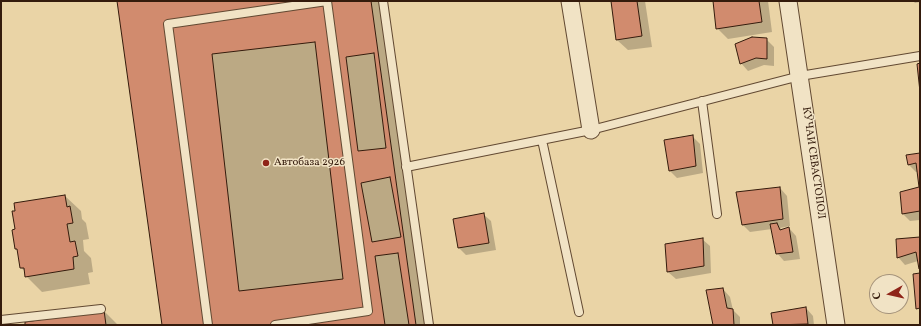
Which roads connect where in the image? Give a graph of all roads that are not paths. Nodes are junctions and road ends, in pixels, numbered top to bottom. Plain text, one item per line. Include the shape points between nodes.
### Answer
1 (383, 1) edge
2 (570, 1) edge
3 (788, 1) edge
4 (920, 56) edge
5 (800, 76) junction
6 (702, 102) junction
7 (591, 130) junction
8 (542, 140) junction
9 (406, 167) junction
10 (717, 214) dead end
11 (101, 309) dead end
12 (579, 312) dead end
13 (1, 320) edge
14 (208, 325) edge
15 (275, 325) edge
16 (429, 325) edge
17 (836, 325) edge

1 - 9 lane
2 - 7 street
3 - 5 street, КӮЧАИ СЕВАСТОПОЛ
4 - 5 lane
5 - 6 lane
5 - 17 street, КӮЧАИ СЕВАСТОПОЛ
6 - 7 lane
6 - 10 lane
7 - 8 lane
8 - 9 lane
8 - 12 lane
9 - 16 lane
11 - 13 lane
14 - 15 lane via 168,24 327,1 368,311

